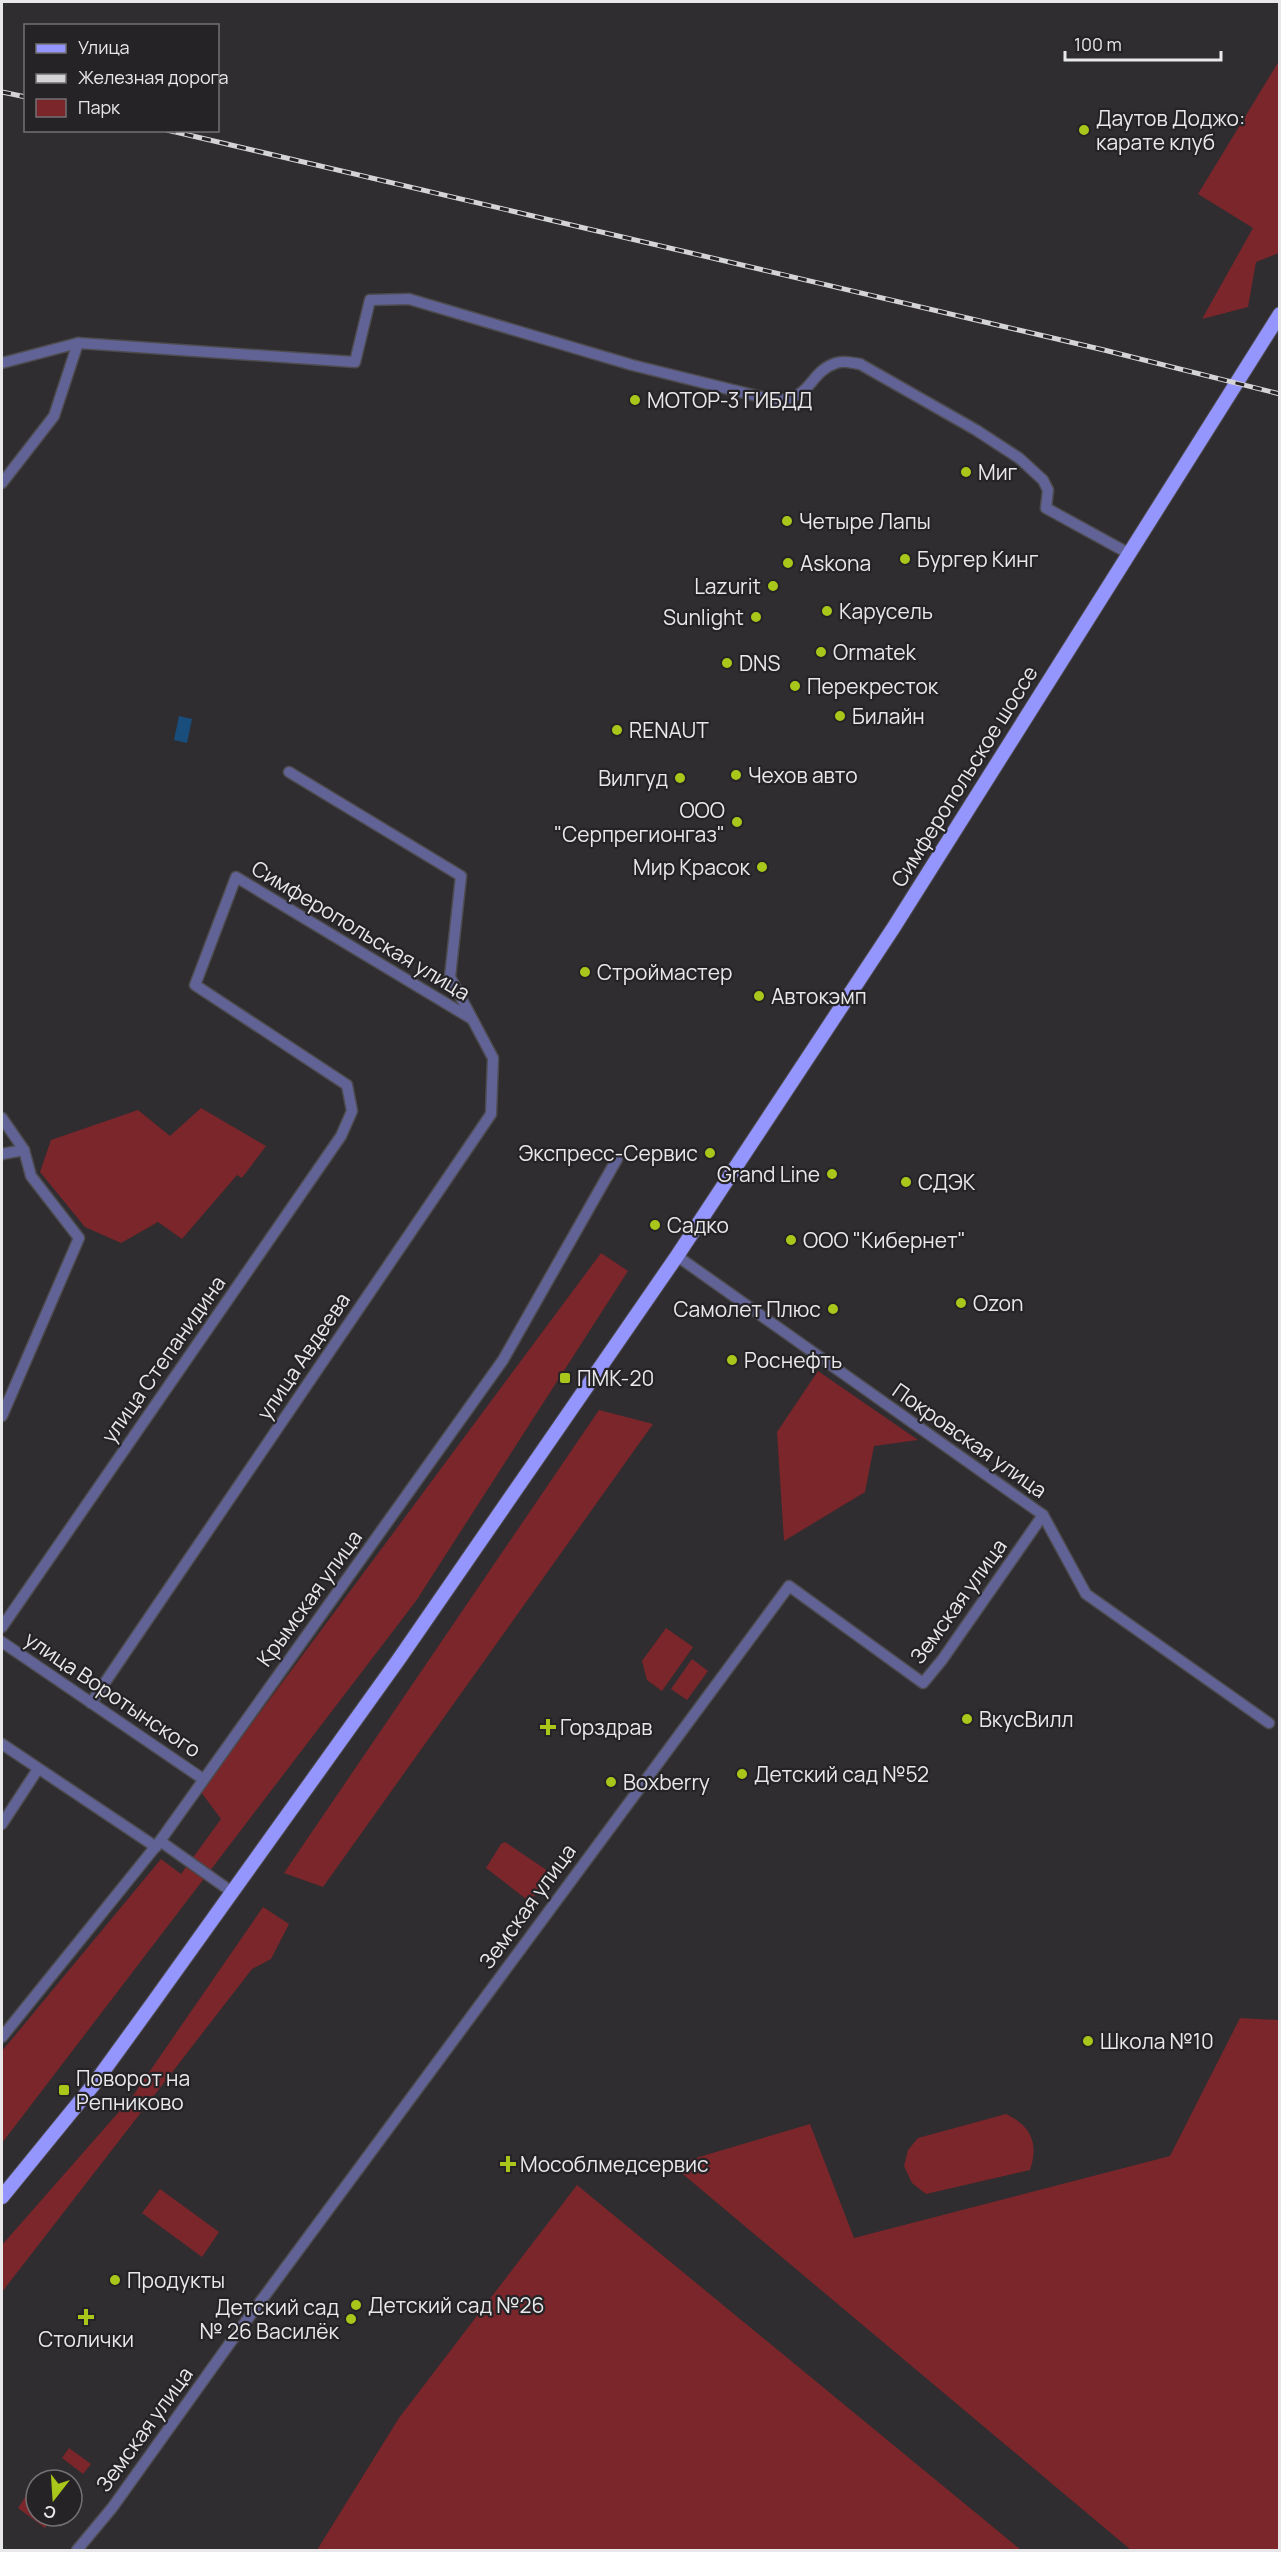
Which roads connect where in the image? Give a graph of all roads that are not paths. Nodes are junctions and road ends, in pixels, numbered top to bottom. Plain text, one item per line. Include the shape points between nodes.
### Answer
1 (1280, 314) edge
2 (78, 343) junction
3 (2, 363) edge
4 (2, 483) edge
5 (1128, 553) junction
6 (289, 772) dead end
7 (472, 1019) junction
8 (352, 1111) joint
9 (2, 1118) edge
10 (24, 1150) junction
11 (2, 1154) edge
12 (617, 1159) dead end
13 (677, 1256) junction
14 (2, 1416) edge
15 (1043, 1515) junction
16 (2, 1627) edge
17 (2, 1642) edge
18 (91, 1703) junction
19 (1269, 1724) dead end
20 (2, 1744) edge
21 (38, 1769) junction
22 (203, 1779) junction
23 (2, 1824) edge
24 (158, 1844) junction
25 (232, 1892) junction
26 (2, 2037) edge
27 (2, 2197) edge
28 (77, 2550) edge

1 - 5 main road, Симферопольское шоссе
2 - 3 street
2 - 4 street via 54,416
2 - 5 street via 355,362 370,300 409,299 632,365 769,399 798,396 838,362 860,364 1019,458 1043,480 1048,490 1046,508
5 - 13 main road, Симферопольское шоссе via 894,927
6 - 7 street, улица Авдеева via 461,876 450,977
7 - 8 street, Симферопольская улица via 236,877 195,985 347,1085
7 - 18 street, улица Авдеева via 493,1058 491,1114
8 - 16 street, улица Степанидина via 341,1136
9 - 10 street
10 - 11 street
10 - 14 street via 31,1176 79,1238
12 - 22 street, Крымская улица via 503,1359
13 - 15 street, Покровская улица
13 - 25 main road, Симферопольское шоссе
15 - 19 street, Покровская улица via 1086,1594
15 - 28 street, Земская улица via 923,1683 789,1586
17 - 18 street, улица Воротынского
18 - 22 street, улица Воротынского
20 - 21 street
21 - 23 street
21 - 24 street
22 - 24 street, Крымская улица
24 - 25 street
24 - 26 street, Крымская улица
25 - 27 main road, Симферопольское шоссе via 94,2084

